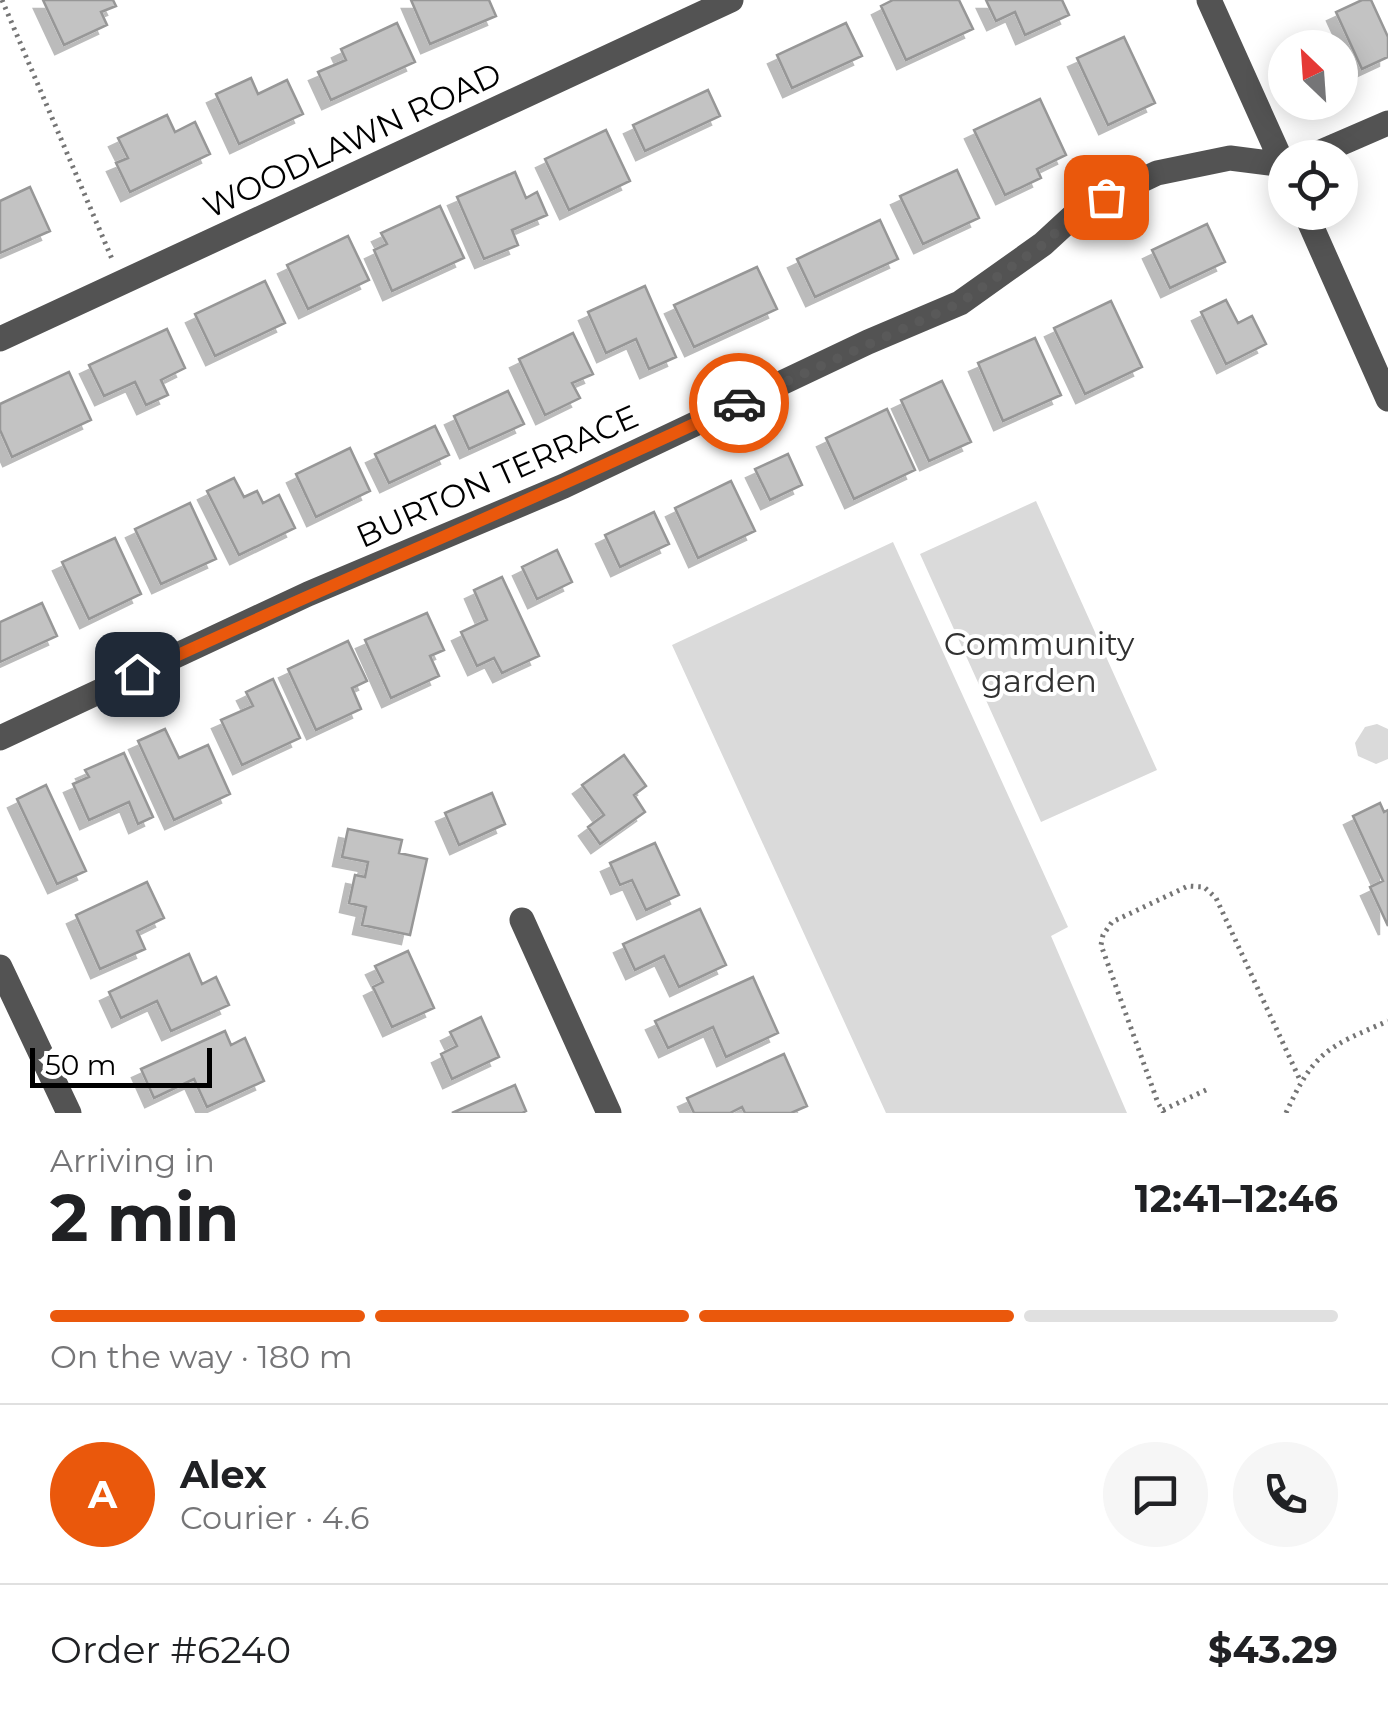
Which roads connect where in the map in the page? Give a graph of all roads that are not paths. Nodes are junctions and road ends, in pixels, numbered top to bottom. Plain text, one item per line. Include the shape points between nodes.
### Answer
1 (731, 0) edge
2 (1210, 0) edge
3 (1388, 123) edge
4 (1278, 140) edge
5 (1347, 140) edge
6 (1268, 162) edge
7 (1313, 230) edge
8 (0, 339) edge
9 (1388, 399) edge
10 (0, 738) edge
11 (522, 920) dead end
12 (0, 967) edge
13 (69, 1113) edge
14 (609, 1113) edge

1 - 8 street, WOODLAWN ROAD
2 - 4 street
3 - 5 street
6 - 10 street, BURTON TERRACE via 1230,158 1157,173 1080,209 1044,244 960,303
7 - 9 street
11 - 14 street
12 - 13 street

